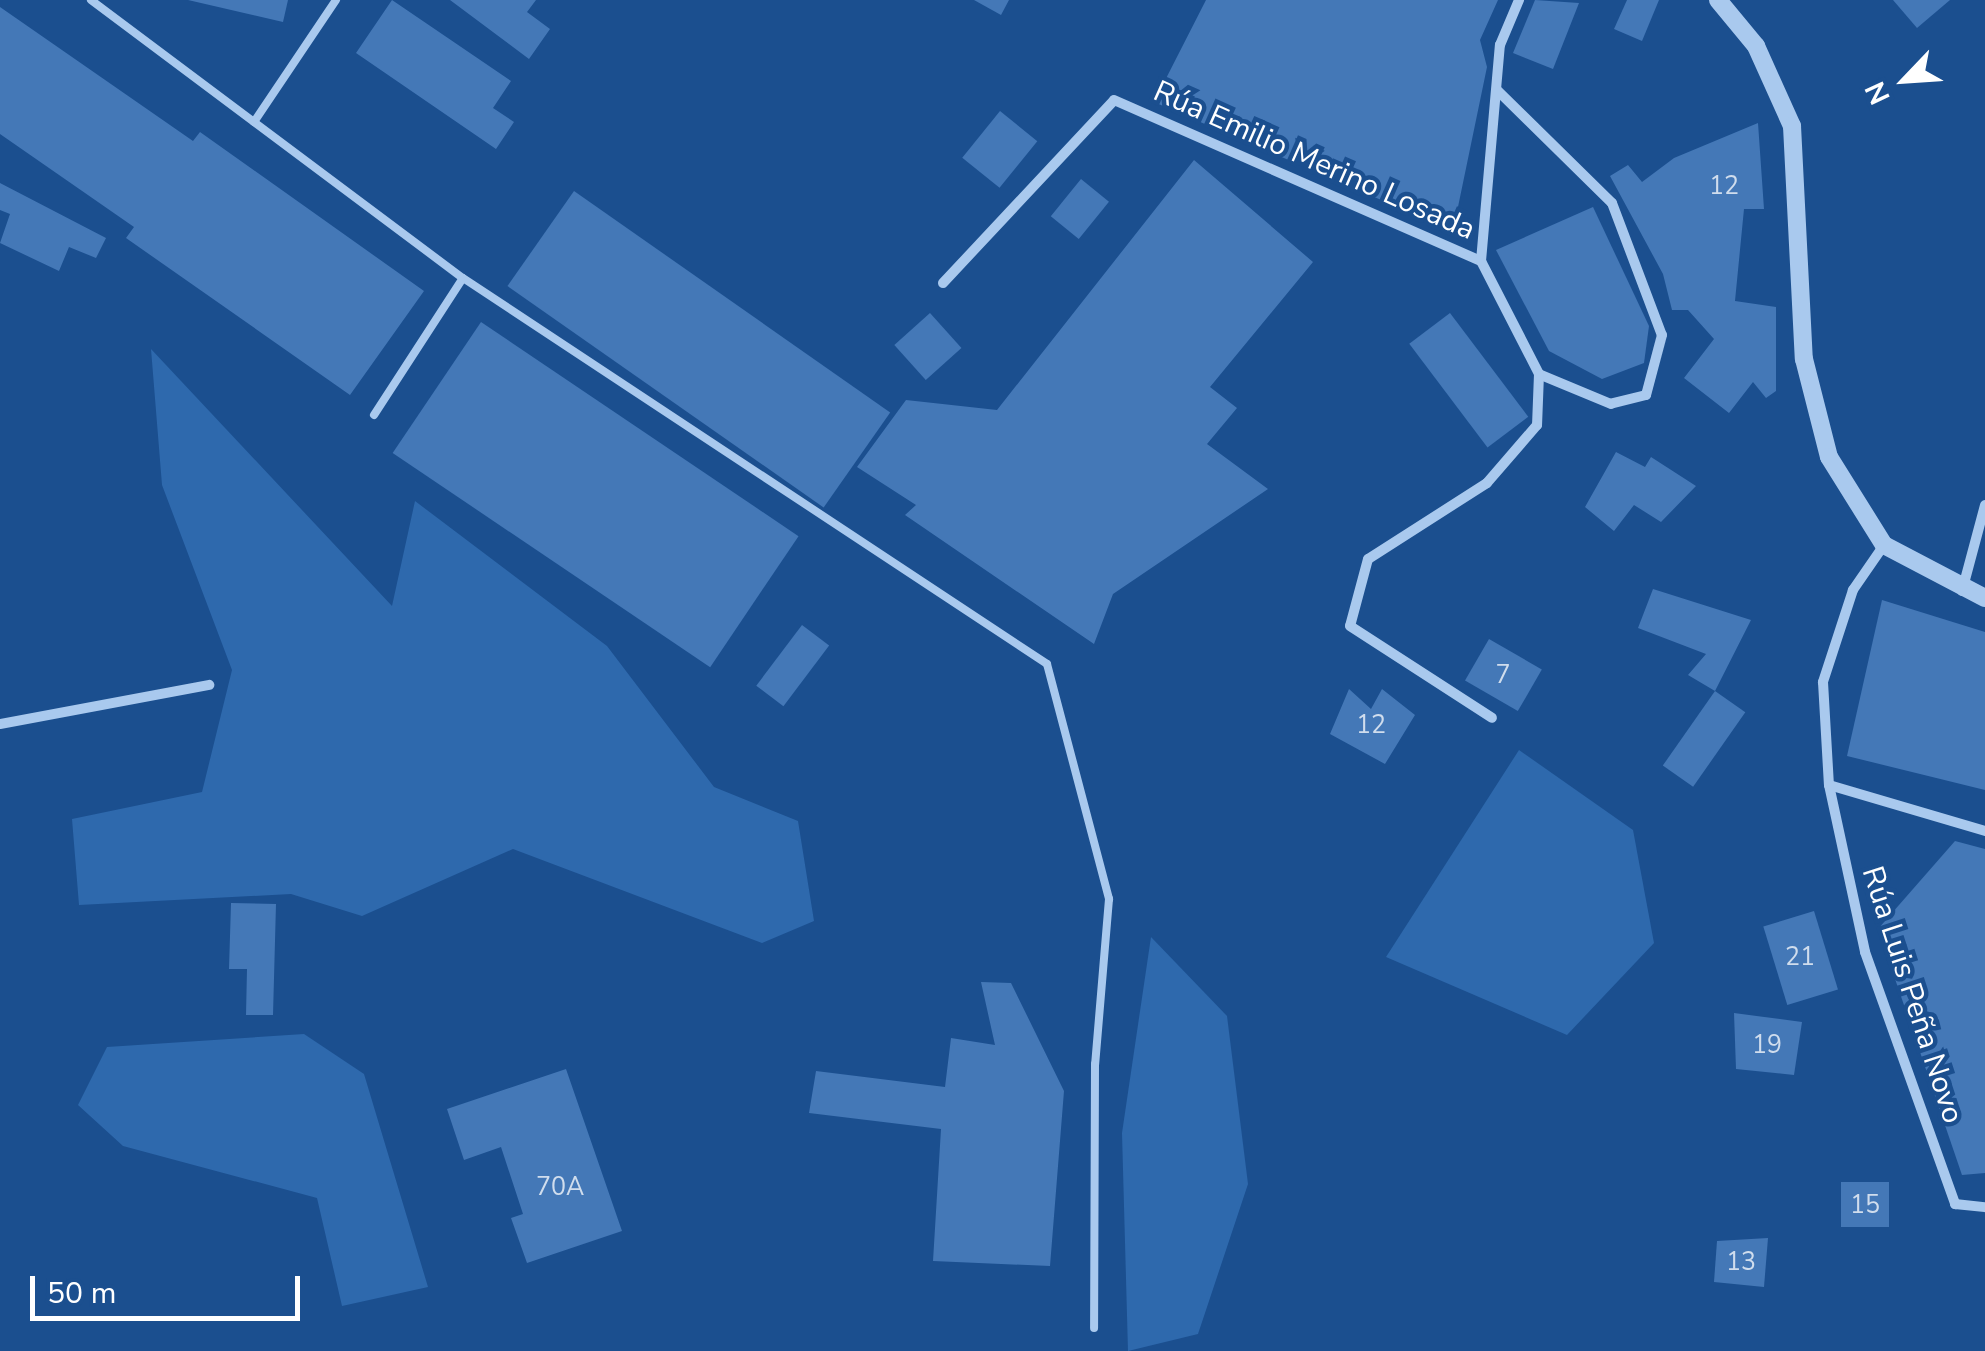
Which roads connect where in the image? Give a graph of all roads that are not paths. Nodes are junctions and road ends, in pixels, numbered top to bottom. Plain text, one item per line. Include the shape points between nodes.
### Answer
1 (91, 0) edge
2 (108, 0) edge
3 (336, 0) edge
4 (1519, 0) edge
5 (1718, 0) edge
6 (106, 11) junction
7 (1497, 90) junction
8 (254, 122) junction
9 (1480, 261) junction
10 (462, 278) junction
11 (942, 283) dead end
12 (1539, 374) junction
13 (374, 415) dead end
14 (1985, 505) edge
15 (1884, 544) junction
16 (1962, 592) junction
17 (1985, 598) edge
18 (209, 684) dead end
19 (1492, 718) dead end
20 (0, 724) edge
21 (1828, 785) junction
22 (1985, 830) edge
23 (1985, 1207) edge
24 (1094, 1328) dead end

1 - 6 lane
2 - 6 lane
3 - 8 lane
4 - 7 street, Rúa Emilio Merino Losada via 1500,45
5 - 15 street via 1756,46 1792,126 1812,406 1857,512
6 - 8 lane
7 - 9 street, Rúa Emilio Merino Losada
7 - 12 street via 1612,203 1662,335 1646,395 1611,404
8 - 10 lane
9 - 11 street, Rúa Emilio Merino Losada via 1114,100 1056,152
9 - 12 street
10 - 13 lane
10 - 24 lane via 1047,664 1109,898 1096,1064
12 - 19 street via 1538,425 1487,483 1368,559 1350,626
14 - 16 street
15 - 16 street
15 - 21 street, Rúa Luis Peña Novo via 1853,590 1822,682
16 - 17 street
18 - 20 street
21 - 22 street
21 - 23 street, Rúa Luis Peña Novo via 1866,952 1954,1204

